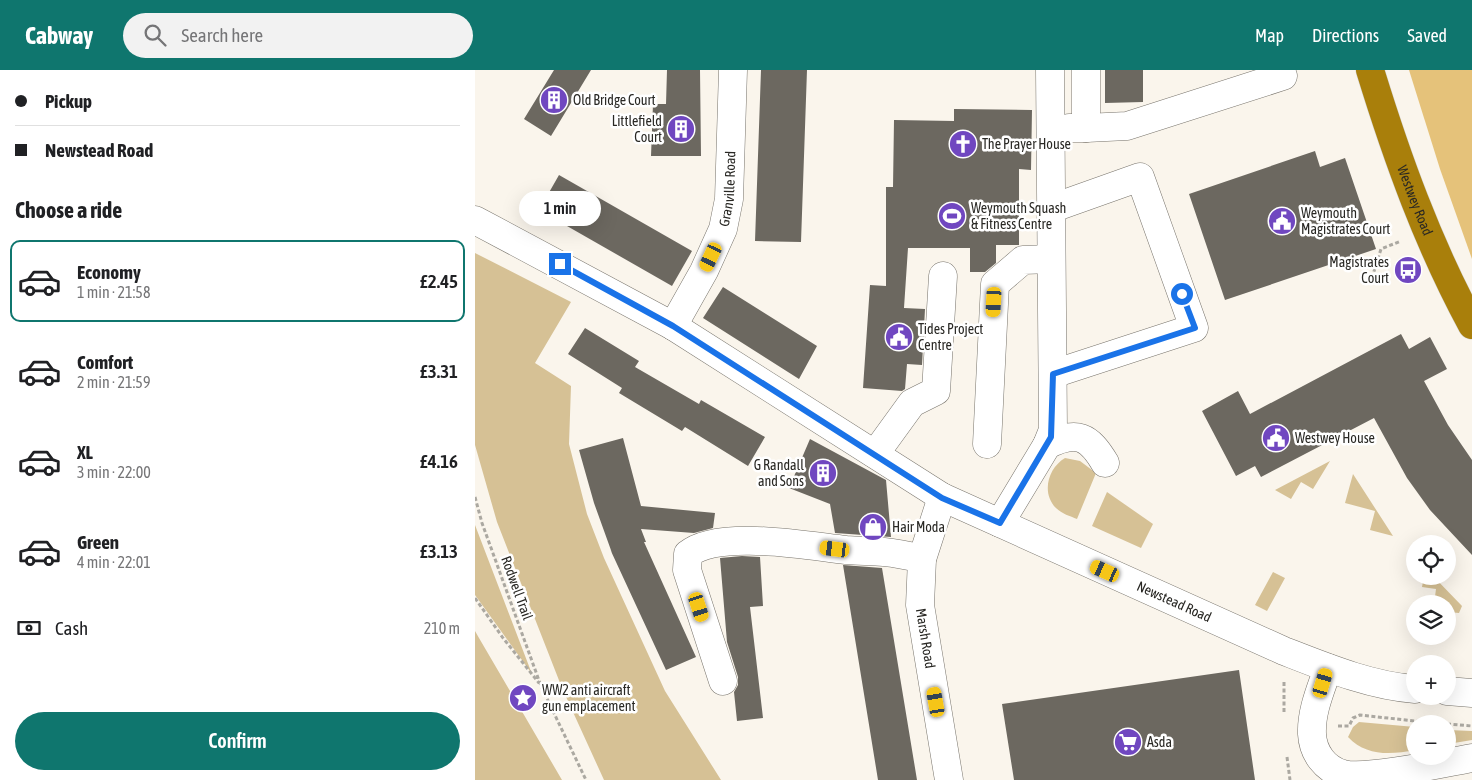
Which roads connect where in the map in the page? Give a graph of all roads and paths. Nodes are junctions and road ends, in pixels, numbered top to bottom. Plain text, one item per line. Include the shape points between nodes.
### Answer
1 (733, 70) edge
2 (1050, 70) edge
3 (1086, 70) edge
4 (1370, 70) edge
5 (1283, 76) dead end
6 (1050, 128) junction
7 (1086, 128) junction
8 (1050, 209) junction
9 (475, 220) edge
10 (1403, 241) dead end
11 (1051, 259) junction
12 (943, 276) dead end
13 (1370, 284) dead end
14 (1472, 325) edge
15 (673, 326) junction
16 (1053, 374) junction
17 (987, 444) dead end
18 (1047, 445) junction
19 (875, 454) junction
20 (1105, 463) dead end
21 (475, 497) edge
22 (942, 498) junction
23 (1000, 523) junction
24 (922, 559) junction
25 (475, 598) edge
26 (1328, 668) junction
27 (723, 681) dead end
28 (541, 686) junction
29 (1406, 688) edge
30 (1456, 692) edge
31 (1472, 693) edge
32 (1456, 725) edge
33 (1472, 726) edge
34 (1472, 758) edge
35 (586, 780) edge
36 (949, 780) edge

1 - 15 street, Granville Road via 729,199 723,229
2 - 6 street
3 - 7 street
4 - 14 highway, Westwey Road via 1408,185
5 - 7 street via 1127,126
6 - 7 street
6 - 8 street
8 - 11 street
8 - 16 street via 1140,177 1195,328
9 - 15 street, Newstead Road
10 - 13 path via 1381,249
11 - 16 street
11 - 17 street via 1023,260 995,284
12 - 19 street via 935,391 911,403
15 - 19 street, Newstead Road
16 - 18 street via 1053,430
18 - 20 street via 1064,438 1082,437 1094,444
18 - 23 street
19 - 22 street, Newstead Road
21 - 28 path, Rodwell Trail
22 - 23 street, Newstead Road
22 - 24 street, Marsh Road
23 - 26 street, Newstead Road
24 - 27 street via 887,552 766,541 743,540 696,547 688,554 687,570
24 - 36 street, Marsh Road via 919,605
25 - 28 path, Rodwell Trail
26 - 29 street, Newstead Road
26 - 34 street via 1314,713 1312,734 1317,754 1337,772 1354,776 1375,775
28 - 35 path, Rodwell Trail
30 - 31 street
32 - 33 path

